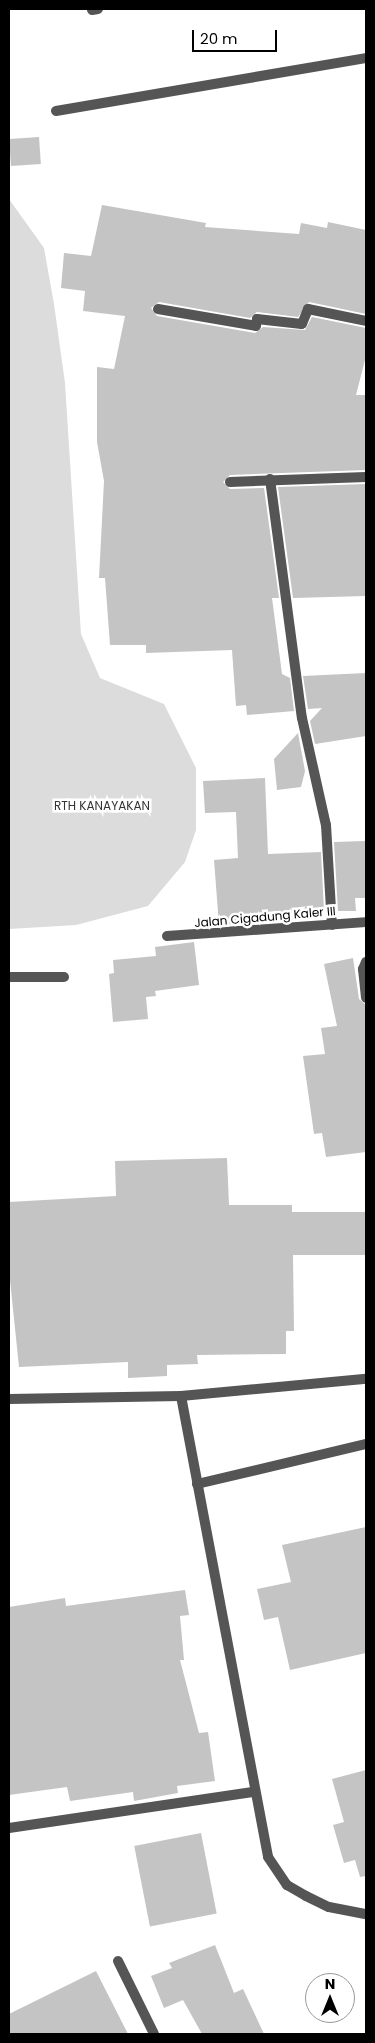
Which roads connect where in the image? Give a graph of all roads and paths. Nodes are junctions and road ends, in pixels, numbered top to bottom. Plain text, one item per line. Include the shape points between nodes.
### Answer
1 (366, 58) edge
2 (56, 111) dead end
3 (158, 308) dead end
4 (366, 321) edge
5 (366, 477) edge
6 (270, 479) junction
7 (230, 482) dead end
8 (366, 922) edge
9 (332, 925) junction
10 (166, 936) dead end
11 (366, 962) edge
12 (9, 976) edge
13 (64, 977) dead end
14 (366, 998) edge
15 (366, 1379) edge
16 (181, 1396) junction
17 (9, 1398) edge
18 (366, 1444) edge
19 (197, 1484) junction
20 (254, 1792) junction
21 (9, 1828) edge
22 (366, 1914) edge
23 (118, 1962) dead end
24 (154, 2034) edge

1 - 2 street
3 - 4 street via 256,326 257,319 302,324 308,309
5 - 6 street
6 - 7 street
6 - 9 street via 302,718 326,825
8 - 9 street, Jalan Cigadung Kaler III
9 - 10 street, Jalan Cigadung Kaler III
11 - 14 street via 363,969
12 - 13 street
15 - 16 street
16 - 17 street
16 - 19 street
18 - 19 street
19 - 20 street
20 - 21 street
20 - 22 street via 268,1858 287,1885 329,1907
23 - 24 street

